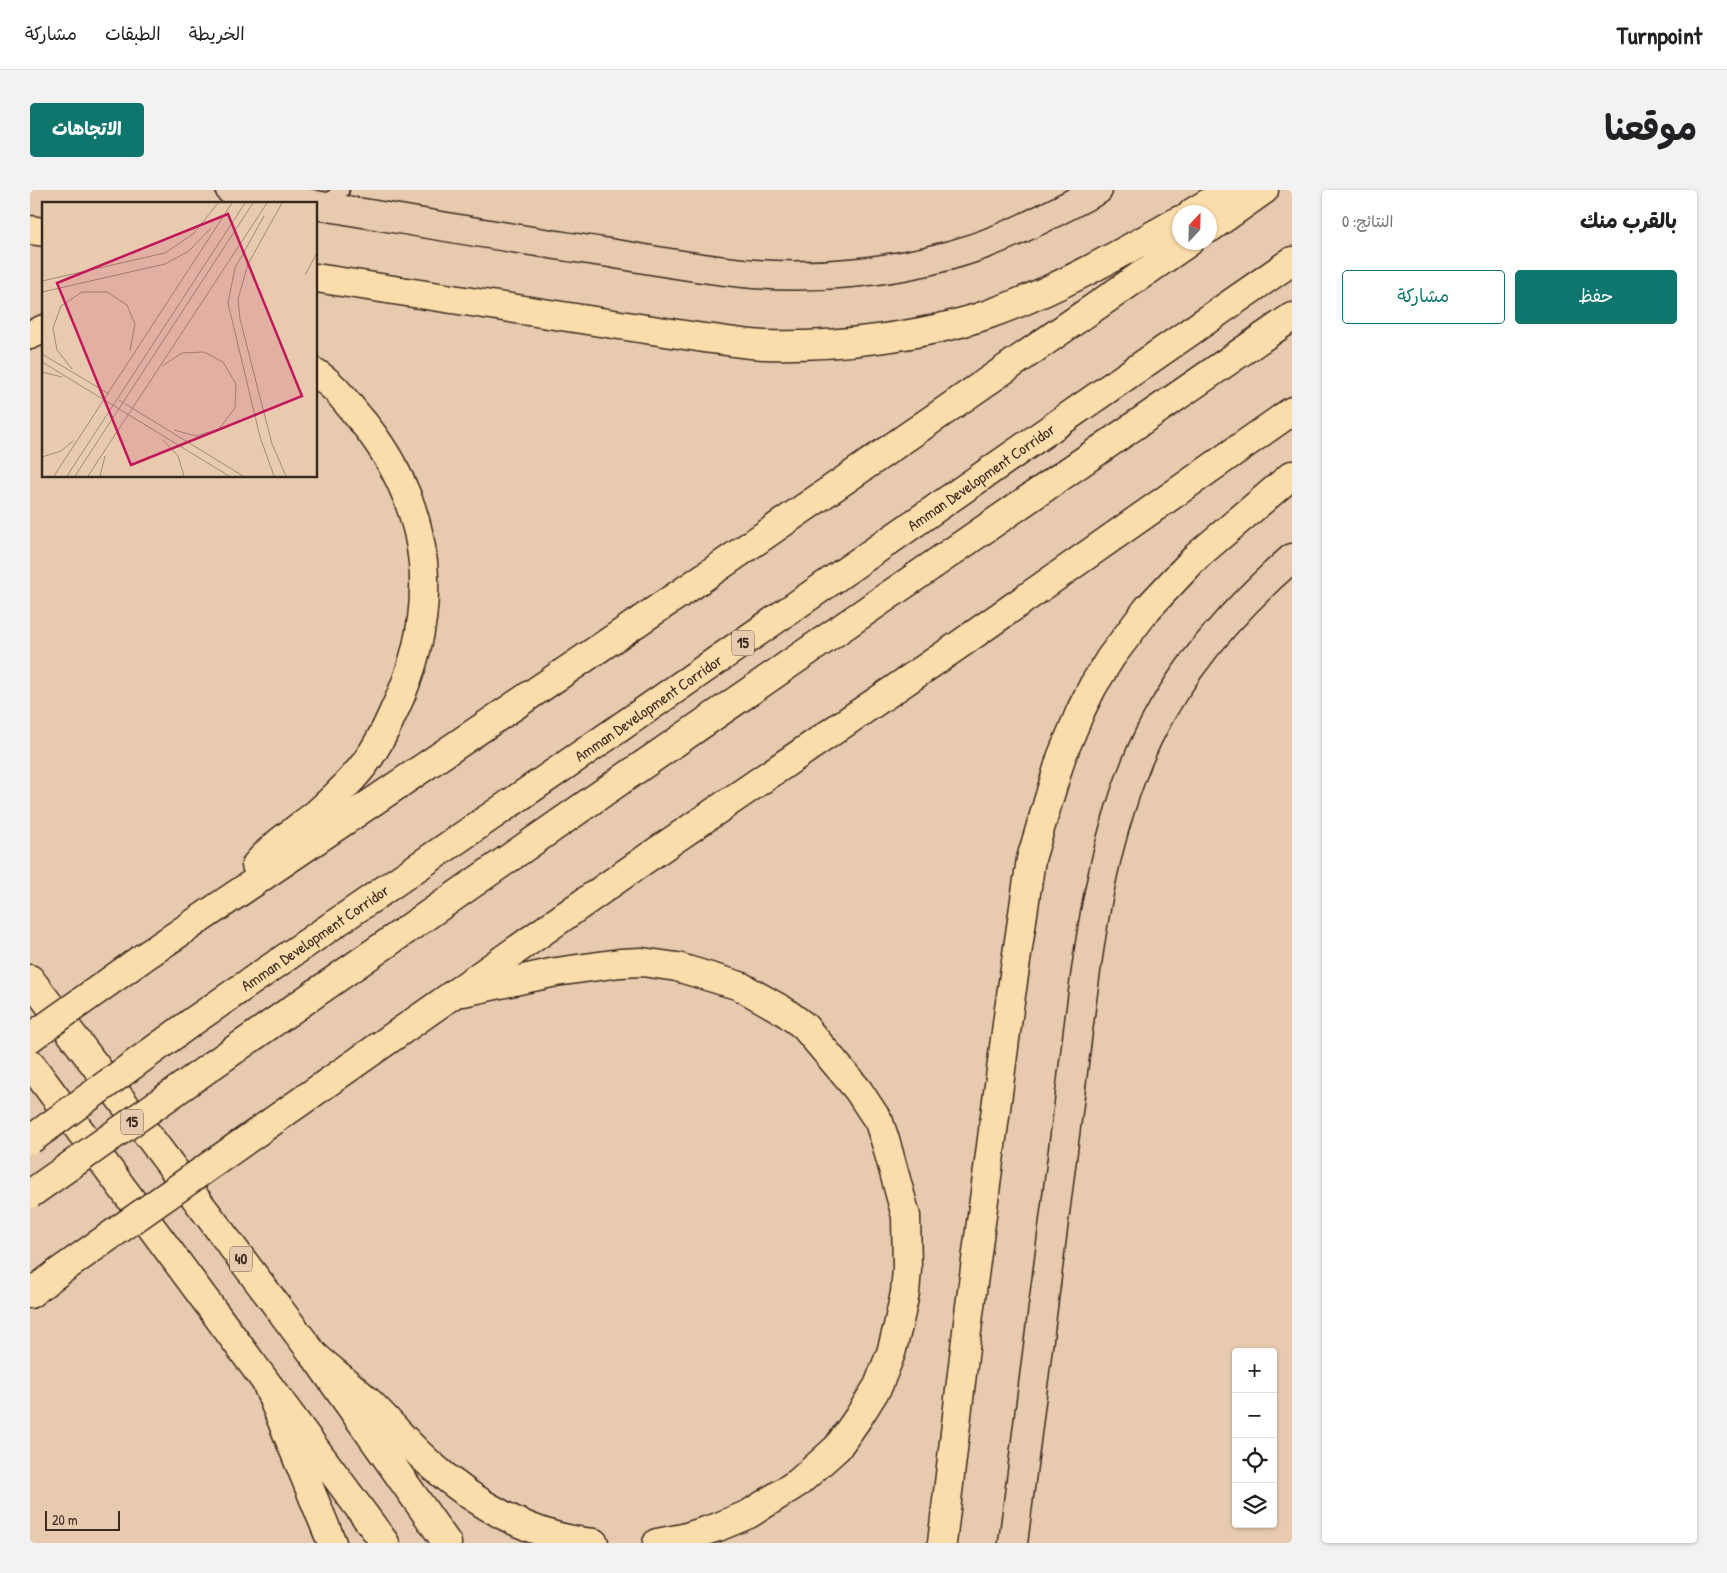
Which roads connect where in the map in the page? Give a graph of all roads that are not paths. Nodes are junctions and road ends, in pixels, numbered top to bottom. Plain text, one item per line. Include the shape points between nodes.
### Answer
1 (230, 190) edge
2 (1098, 190) edge
3 (1230, 190) edge
4 (1264, 190) edge
5 (323, 201) edge
6 (1205, 205) edge
7 (1217, 223) edge
8 (1172, 224) edge
9 (1176, 250) edge
10 (1292, 261) edge
11 (318, 278) edge
12 (1292, 317) edge
13 (42, 330) edge
14 (30, 335) edge
15 (318, 375) edge
16 (1292, 412) edge
17 (1292, 475) edge
18 (1292, 558) edge
19 (230, 898) junction
20 (30, 979) edge
21 (452, 994) junction
22 (30, 1038) edge
23 (30, 1063) edge
24 (30, 1140) edge
25 (30, 1194) edge
26 (30, 1294) edge
27 (314, 1355) junction
28 (268, 1387) junction
29 (332, 1543) edge
30 (385, 1543) edge
31 (447, 1543) edge
32 (594, 1543) edge
33 (657, 1543) edge
34 (942, 1543) edge
35 (1013, 1543) edge

1 - 5 street
2 - 5 street via 1017,232 950,255 887,268 791,275 721,270 573,248
3 - 6 highway
4 - 7 highway
8 - 11 highway via 1052,288 989,314 950,326 821,344 763,345 704,338
9 - 19 highway via 702,579
10 - 24 highway, Amman Development Corridor / 15, bridge via 192,1022
12 - 25 highway, 15, bridge via 651,759
13 - 14 highway
15 - 19 highway via 336,390 370,432 392,463 406,493 421,552 423,621 405,687 367,761 337,795 260,860
16 - 21 highway
17 - 34 highway via 1197,556 1148,608 1093,686 1061,758 1031,859 1008,1009
18 - 35 street via 1232,616 1177,687 1137,761 1116,822 1099,888 1086,973
19 - 22 highway, bridge
20 - 27 highway, 40
21 - 26 highway, bridge
21 - 33 highway via 556,972 620,963 677,966 740,986 804,1026 858,1090 879,1122 906,1216 908,1239 905,1293 891,1353 878,1386 837,1448 799,1482 749,1514 718,1527
23 - 28 highway
27 - 31 highway, 40
27 - 32 highway via 368,1401 428,1463 481,1503 548,1534
28 - 29 highway
28 - 30 highway

